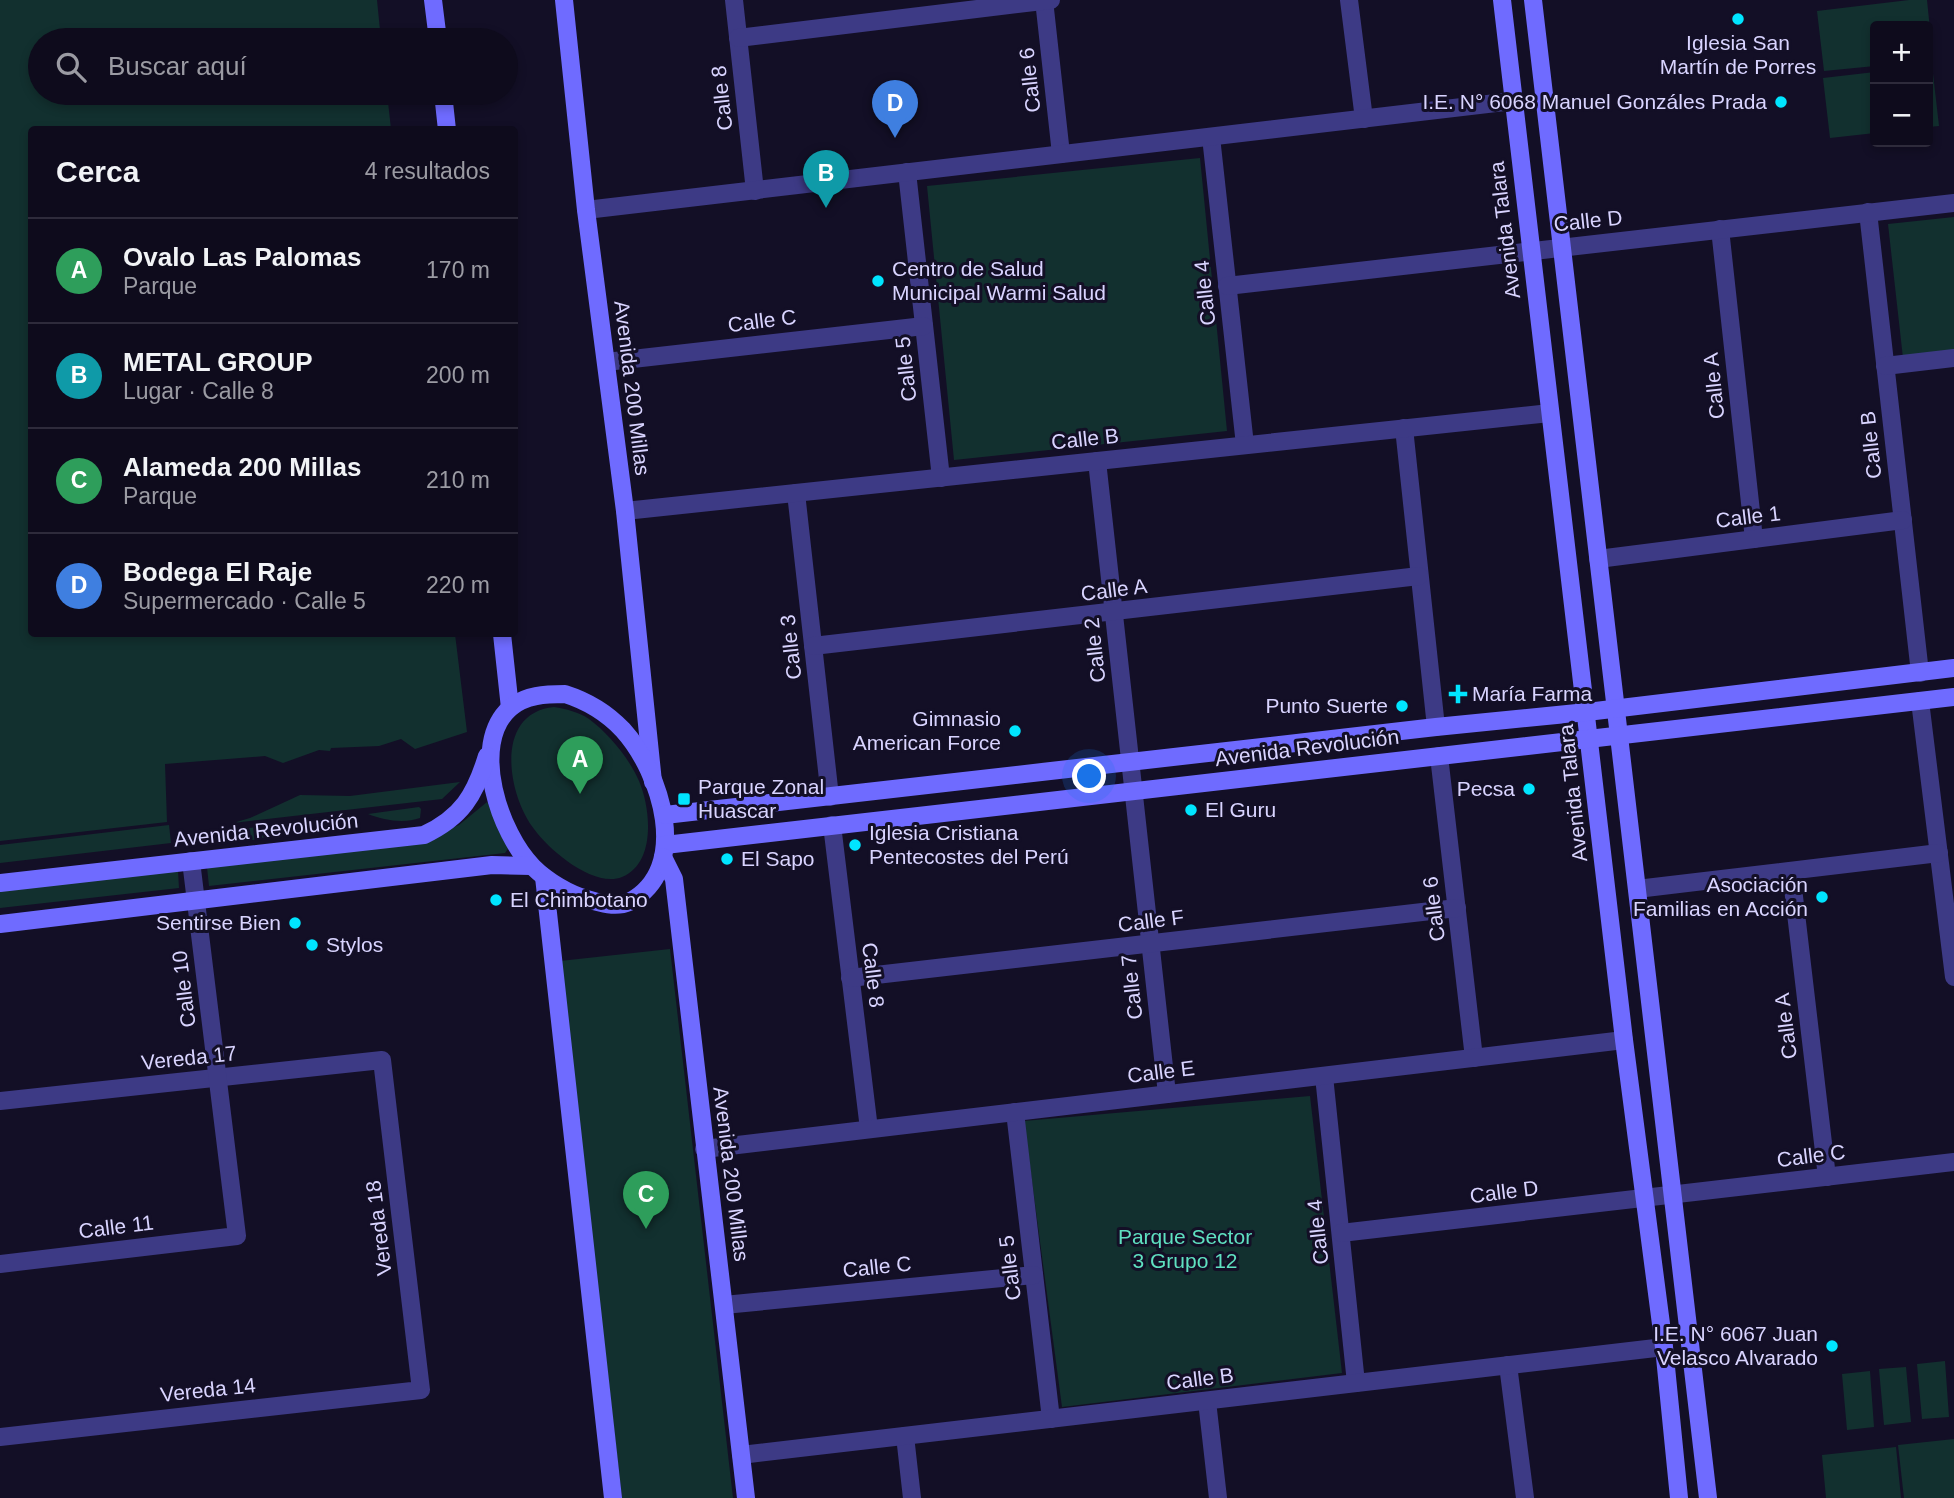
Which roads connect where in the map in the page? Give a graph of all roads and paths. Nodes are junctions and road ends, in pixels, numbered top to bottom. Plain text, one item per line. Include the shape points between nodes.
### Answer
1 (433, 0) edge
2 (564, 0) edge
3 (734, 0) edge
4 (1044, 0) edge
5 (1051, 0) edge
6 (1349, 0) edge
7 (1502, 0) edge
8 (1533, 0) edge
9 (436, 28) edge
10 (738, 38) junction
11 (1513, 101) junction
12 (444, 105) edge
13 (1364, 119) junction
14 (447, 126) edge
15 (1211, 137) junction
16 (1060, 154) junction
17 (907, 172) junction
18 (755, 191) junction
19 (1954, 203) edge
20 (586, 210) junction
21 (1868, 212) junction
22 (1720, 229) junction
23 (1562, 247) junction
24 (1530, 250) junction
25 (1227, 286) junction
26 (924, 326) junction
27 (1954, 358) edge
28 (606, 362) junction
29 (1885, 366) junction
30 (1550, 413) junction
31 (1404, 428) junction
32 (1245, 445) junction
33 (1097, 461) junction
34 (941, 478) junction
35 (796, 493) junction
36 (625, 511) junction
37 (1903, 520) junction
38 (1754, 539) junction
39 (1598, 559) junction
40 (1419, 576) junction
41 (1113, 613) junction
42 (502, 637) edge
43 (813, 646) junction
44 (1954, 668) edge
45 (1920, 673) junction
46 (1954, 697) edge
47 (1920, 701) junction
48 (510, 708) junction
49 (1616, 709) junction
50 (1587, 712) junction
51 (1436, 727) junction
52 (1619, 737) junction
53 (1590, 740) junction
54 (490, 748) junction
55 (1439, 755) junction
56 (1130, 762) junction
57 (653, 782) junction
58 (1133, 792) junction
59 (831, 797) junction
60 (665, 816) junction
61 (831, 825) junction
62 (664, 851) junction
63 (1939, 853) junction
64 (191, 861) junction
65 (1791, 871) junction
66 (538, 872) junction
67 (0, 883) edge
68 (1637, 889) junction
69 (196, 902) junction
70 (1457, 908) junction
71 (0, 924) edge
72 (1150, 944) junction
73 (850, 978) junction
74 (1954, 978) edge
75 (1624, 1040) junction
76 (1474, 1058) junction
77 (383, 1060) joint
78 (1324, 1076) junction
79 (218, 1078) junction
80 (1167, 1094) junction
81 (0, 1101) edge
82 (1015, 1112) junction
83 (869, 1129) junction
84 (704, 1149) junction
85 (1954, 1162) edge
86 (1827, 1177) junction
87 (1673, 1195) junction
88 (1644, 1199) junction
89 (1341, 1233) junction
90 (237, 1236) joint
91 (0, 1264) edge
92 (1034, 1275) junction
93 (724, 1305) junction
94 (1664, 1347) junction
95 (1508, 1365) junction
96 (1356, 1383) junction
97 (421, 1390) joint
98 (1207, 1401) junction
99 (1051, 1419) junction
100 (905, 1436) junction
101 (0, 1437) edge
102 (741, 1455) junction
103 (613, 1498) edge
104 (746, 1498) edge
105 (912, 1498) edge
106 (1218, 1498) edge
107 (1525, 1498) edge
108 (1679, 1498) edge
109 (1709, 1498) edge

1 - 9 street
2 - 20 street, Avenida 200 Millas
3 - 10 street, Calle 8
4 - 5 street
4 - 10 street
4 - 16 street, Calle 6
6 - 13 street
7 - 11 street, Avenida Talara
8 - 23 street
10 - 18 street, Calle 8
11 - 13 street
11 - 24 street, Avenida Talara
12 - 14 street
13 - 15 street
15 - 16 street
15 - 25 street, Calle 4
16 - 17 street
17 - 18 street
17 - 26 street, Calle 5
18 - 20 street
19 - 21 street, Calle D
20 - 28 street, Avenida 200 Millas
21 - 22 street, Calle D
21 - 29 street, Calle B
22 - 23 street, Calle D
22 - 38 street, Calle A
23 - 24 street, Calle D
23 - 39 street
24 - 25 street, Calle D
24 - 30 street, Avenida Talara
25 - 32 street, Calle 4
26 - 28 street, Calle C
26 - 34 street, Calle 5
27 - 29 street
28 - 36 street, Avenida 200 Millas
29 - 37 street, Calle B
30 - 31 street, Calle B
30 - 50 street, Avenida Talara
31 - 32 street, Calle B
31 - 40 street
32 - 33 street, Calle B
33 - 34 street, Calle B
33 - 41 street, Calle 2
34 - 35 street, Calle B
35 - 36 street, Calle B
35 - 43 street, Calle 3
36 - 57 street, Avenida 200 Millas
37 - 38 street, Calle 1
37 - 45 street, Calle B
38 - 39 street, Calle 1
39 - 49 street
40 - 41 street, Calle A
40 - 51 street
41 - 43 street, Calle A
41 - 56 street, Calle 2
42 - 48 street
43 - 59 street, Calle 3
44 - 45 street, Avenida Revolución
45 - 49 street, Avenida Revolución
46 - 47 street, Avenida Revolución
47 - 52 street, Avenida Revolución
47 - 63 street
48 - 54 street via 497,725
48 - 57 street via 535,695 565,694 581,699 623,730
49 - 50 street, Avenida Revolución
49 - 52 street
50 - 51 street, Avenida Revolución
50 - 53 street, Avenida Talara
51 - 56 street, Avenida Revolución
52 - 53 street, Avenida Revolución
52 - 68 street
53 - 55 street, Avenida Revolución
53 - 75 street, Avenida Talara
54 - 64 street, Avenida Revolución via 461,811 424,835
54 - 66 street via 497,801 511,838
55 - 58 street, Avenida Revolución
55 - 70 street, Calle 6
56 - 58 street, Calle 2
56 - 59 street, Avenida Revolución
57 - 60 street
58 - 61 street, Avenida Revolución
58 - 72 street, Calle 7
59 - 60 street, Avenida Revolución
60 - 62 street
61 - 62 street, Avenida Revolución
61 - 73 street, Calle 8
62 - 66 street via 656,879 643,894 625,904 605,905 582,898
62 - 84 street, Avenida 200 Millas via 674,879
63 - 65 street
63 - 74 street
64 - 67 street, Avenida Revolución
64 - 69 street, Calle 10
65 - 68 street
65 - 86 street, Calle A
66 - 69 street via 492,865
66 - 103 street
68 - 87 street
69 - 71 street
69 - 79 street, Calle 10
70 - 72 street, Calle F
70 - 76 street, Calle 6
72 - 73 street, Calle F
72 - 80 street, Calle 7
73 - 83 street, Calle 8
75 - 76 street, Calle E
75 - 88 street, Avenida Talara
76 - 78 street, Calle E
77 - 79 street, Vereda 17
77 - 97 street, Vereda 18
78 - 80 street, Calle E
78 - 89 street, Calle 4
79 - 81 street, Vereda 17
79 - 90 street, Calle 10
80 - 82 street, Calle E
82 - 83 street, Calle E
82 - 92 street, Calle 5
83 - 84 street, Calle E
84 - 93 street, Avenida 200 Millas
85 - 86 street, Calle C
86 - 87 street, Calle C
87 - 88 street, Calle D
87 - 109 street
88 - 89 street, Calle D
88 - 94 street, Avenida Talara
89 - 96 street, Calle 4
90 - 91 street, Calle 11
92 - 93 street, Calle C
92 - 99 street, Calle 5
93 - 102 street, Avenida 200 Millas
94 - 95 street, Calle B
94 - 108 street, Avenida Talara
95 - 96 street, Calle B
95 - 107 street
96 - 98 street, Calle B
97 - 101 street, Vereda 14
98 - 99 street, Calle B
98 - 106 street
99 - 100 street, Calle B
100 - 102 street, Calle B
100 - 105 street
102 - 104 street, Avenida 200 Millas

